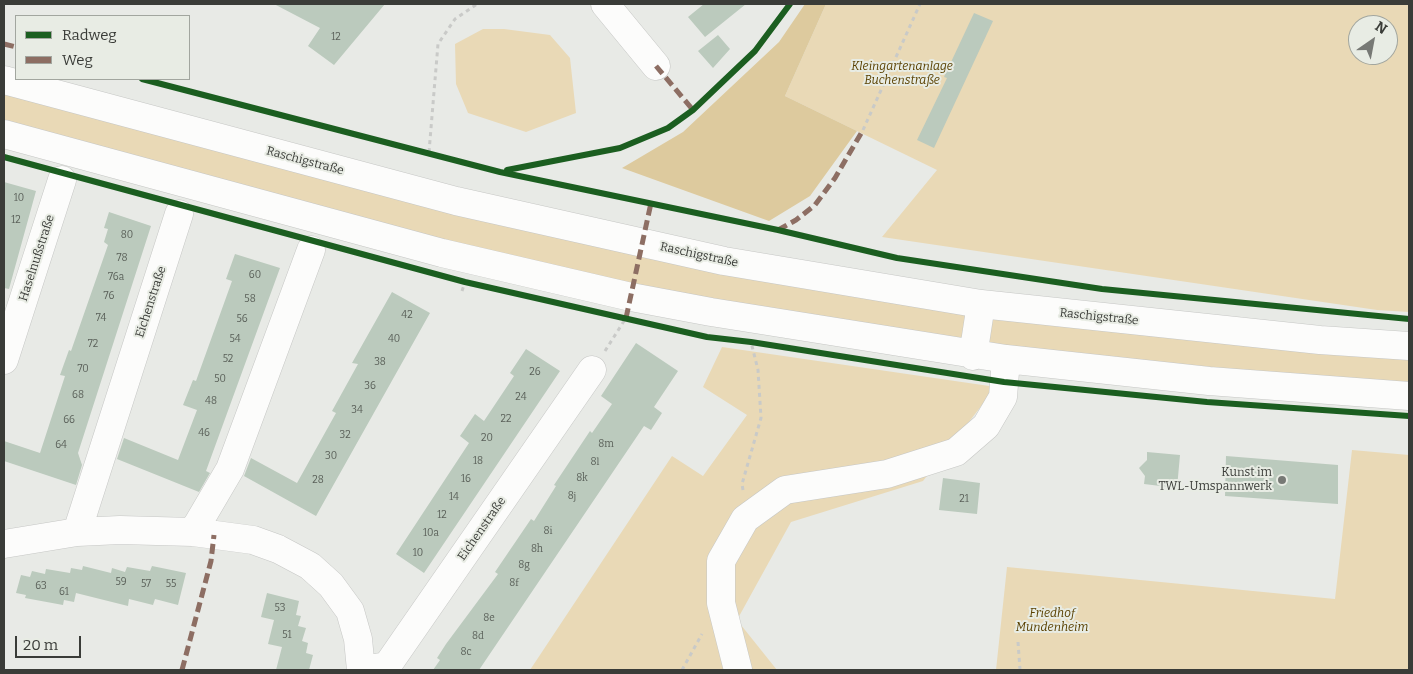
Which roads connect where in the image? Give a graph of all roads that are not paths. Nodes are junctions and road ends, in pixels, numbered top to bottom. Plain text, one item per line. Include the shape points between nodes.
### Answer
1 (604, 4) edge
2 (656, 66) dead end
3 (4, 80) edge
4 (4, 134) edge
5 (62, 180) dead end
6 (179, 214) dead end
7 (311, 250) dead end
8 (981, 304) junction
9 (6, 343) edge
10 (1409, 346) edge
11 (973, 356) junction
12 (1006, 360) junction
13 (592, 370) road end
14 (1409, 396) edge
15 (76, 532) junction
16 (193, 532) junction
17 (4, 544) edge
18 (361, 670) edge
19 (738, 670) edge

1 - 2 street
3 - 8 street, Raschigstraße via 456,201 724,261
4 - 11 street via 442,253 631,297
5 - 9 street, Haselnußstraße
6 - 15 street, Eichenstraße
7 - 16 street via 230,469
8 - 10 street, Raschigstraße via 1320,340
8 - 11 street
11 - 12 street
12 - 14 street via 1208,381
12 - 19 street via 1003,397 986,426 956,452 887,474 785,490 745,519 721,561 721,603
13 - 18 street, Eichenstraße via 387,666
15 - 16 street, Eichenstraße
15 - 17 street, Eichenstraße
16 - 18 street, Eichenstraße via 253,540 310,566 350,611 358,639

